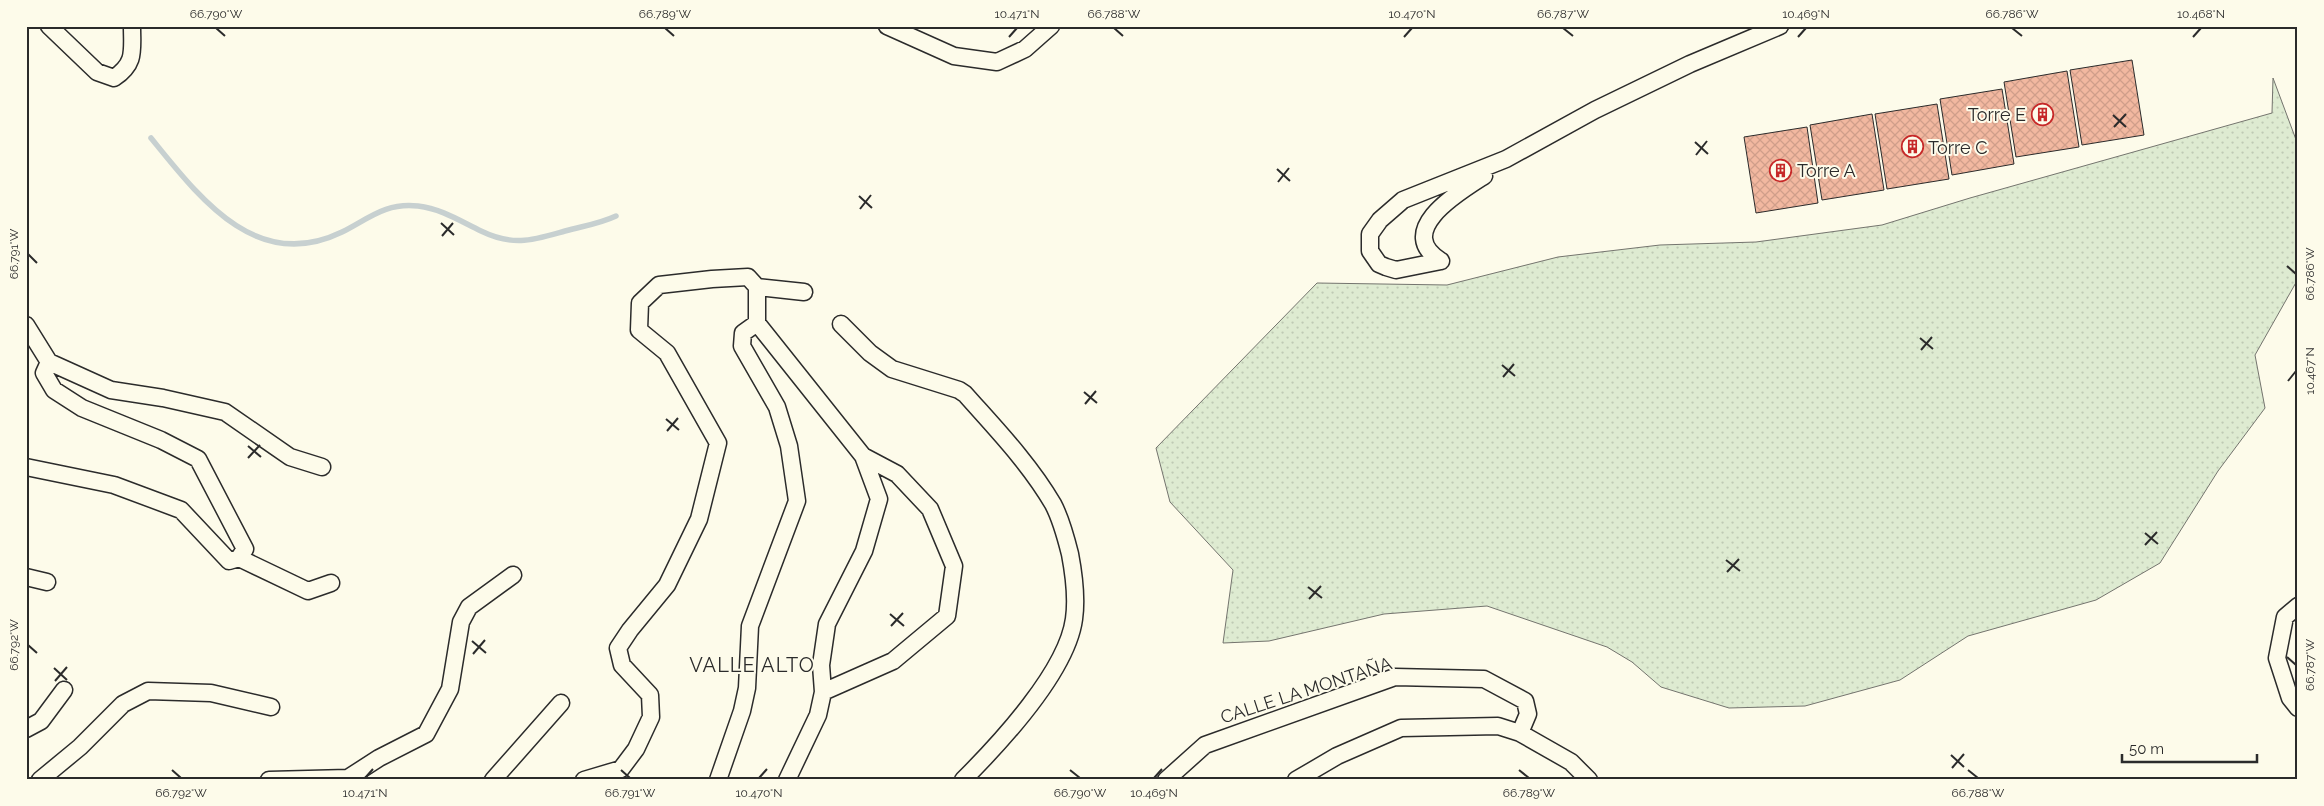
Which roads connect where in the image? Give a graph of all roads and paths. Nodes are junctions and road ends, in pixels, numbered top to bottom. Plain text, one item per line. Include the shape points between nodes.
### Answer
1 (49, 26) edge
2 (132, 26) edge
3 (886, 26) edge
4 (1050, 26) edge
5 (1780, 26) edge
6 (1506, 159) junction
7 (757, 287) junction
8 (804, 292) dead end
9 (757, 323) junction
10 (841, 324) dead end
11 (26, 325) edge
12 (49, 362) junction
13 (863, 456) junction
14 (26, 467) edge
15 (322, 467) dead end
16 (239, 558) junction
17 (513, 575) dead end
18 (26, 578) edge
19 (47, 582) dead end
20 (331, 583) dead end
21 (2298, 606) edge
22 (64, 690) dead end
23 (823, 692) junction
24 (561, 703) dead end
25 (271, 707) dead end
26 (2298, 708) edge
27 (26, 728) edge
28 (1520, 733) junction
29 (40, 780) edge
30 (269, 780) edge
31 (493, 780) edge
32 (584, 780) edge
33 (718, 780) edge
34 (788, 780) edge
35 (963, 780) edge
36 (1166, 780) edge
37 (1296, 780) edge
38 (1589, 780) edge

1 - 2 street via 97,72 114,78 127,69 132,52
3 - 4 street via 954,56 997,62 1025,50
5 - 6 street via 1690,64 1595,110
6 - 6 street via 1403,200 1380,220 1370,234 1370,251 1374,258 1379,264 1396,270 1441,261 1425,248 1424,239 1430,220 1450,199
7 - 8 street
7 - 9 street
7 - 32 street via 748,277 659,285 640,303 639,330 667,353 718,443 699,519 667,585 618,648 622,665 650,695 650,717 636,750 621,769
9 - 13 street
9 - 33 street via 743,333 742,346 777,407 789,446 798,500 750,626 747,688
10 - 35 street via 870,353 892,368 965,394 1017,452 1053,505 1066,537 1074,575 1074,620 1061,658 1003,740
11 - 12 street
12 - 15 street via 111,390 225,412 290,457
12 - 16 street via 44,373 54,390 82,408 161,440 198,459 244,549
13 - 23 street via 879,499 864,552 827,624 821,665
13 - 23 street via 896,474 930,509 954,566 947,616 893,661
14 - 16 street via 114,485 151,497 181,510 229,561
16 - 20 street via 308,591
17 - 30 street via 469,607 465,614 450,689 426,734 348,778
18 - 19 street
21 - 26 street via 2285,617 2277,658 2290,698
22 - 27 street via 41,721
23 - 34 street via 818,715
24 - 31 street
25 - 29 street via 211,693 148,691 123,704 80,747
28 - 36 street, CALLE LA MONTAÑA via 1528,714 1525,701 1484,679 1395,677 1205,745
28 - 37 street via 1498,726 1401,728 1337,756
28 - 38 street via 1571,762

